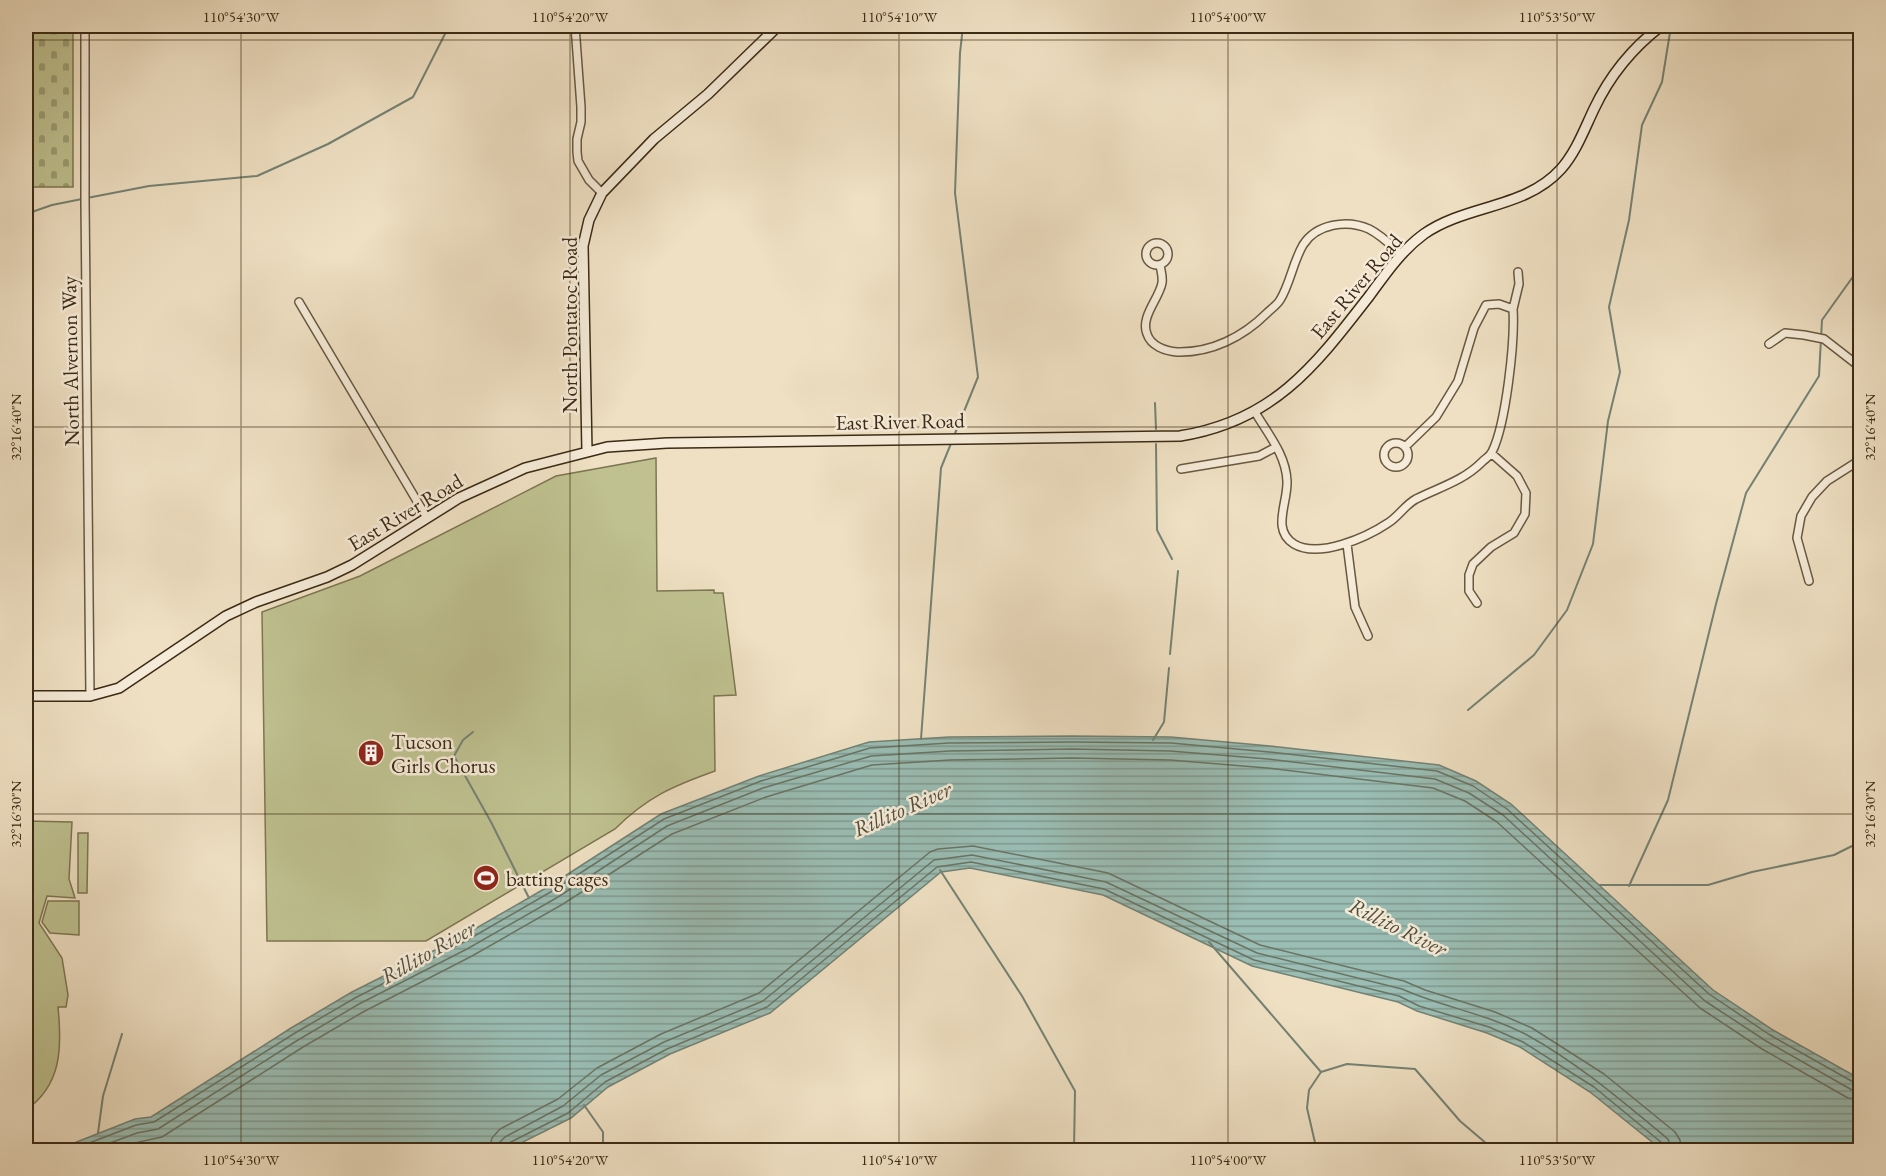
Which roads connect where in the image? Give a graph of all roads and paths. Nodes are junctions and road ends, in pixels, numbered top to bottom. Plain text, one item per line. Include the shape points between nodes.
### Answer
1 (85, 26) edge
2 (575, 26) edge
3 (778, 26) edge
4 (1661, 26) edge
5 (602, 193) junction
6 (1401, 254) junction
7 (1160, 265) dead end
8 (1518, 272) dead end
9 (299, 302) dead end
10 (1513, 309) junction
11 (1769, 344) dead end
12 (1860, 367) edge
13 (1255, 412) junction
14 (1276, 447) junction
15 (1405, 447) dead end
16 (587, 452) junction
17 (1491, 453) junction
18 (1860, 460) edge
19 (1181, 469) dead end
20 (427, 518) junction
21 (1347, 544) junction
22 (1809, 581) dead end
23 (1477, 603) dead end
24 (1368, 636) dead end
25 (26, 696) edge
26 (90, 696) junction

1 - 26 street, North Alvernon Way
2 - 5 street via 581,115 578,161
3 - 5 street, North Pontatoc Road via 708,94 654,139
4 - 6 street, East River Road via 1619,64 1571,155 1546,184 1524,196 1442,223
5 - 16 street, North Pontatoc Road via 589,220 583,246
6 - 7 street via 1367,228 1353,224 1326,226 1304,244 1279,301 1252,328 1222,344 1195,351 1167,351 1154,345 1146,334 1146,320 1162,284
6 - 13 street, East River Road via 1334,342 1282,393
8 - 10 street
9 - 20 street
10 - 15 street via 1486,305 1474,328 1458,381 1436,417
10 - 17 street via 1503,416
11 - 12 street via 1785,333 1824,339
13 - 14 street
13 - 16 street, East River Road via 1220,428 1180,436 667,443 620,445
14 - 19 street via 1260,456
14 - 21 street via 1285,464 1287,483 1284,536 1312,550
16 - 20 street, East River Road via 525,468 459,498
17 - 21 street via 1472,472 1413,500 1389,523
17 - 23 street via 1517,476 1526,493 1525,514 1514,533 1473,564 1469,591
18 - 22 street via 1827,481 1801,516 1797,538
20 - 26 street, East River Road via 352,565 226,616 134,680
21 - 24 street via 1355,607
25 - 26 street, East River Road

